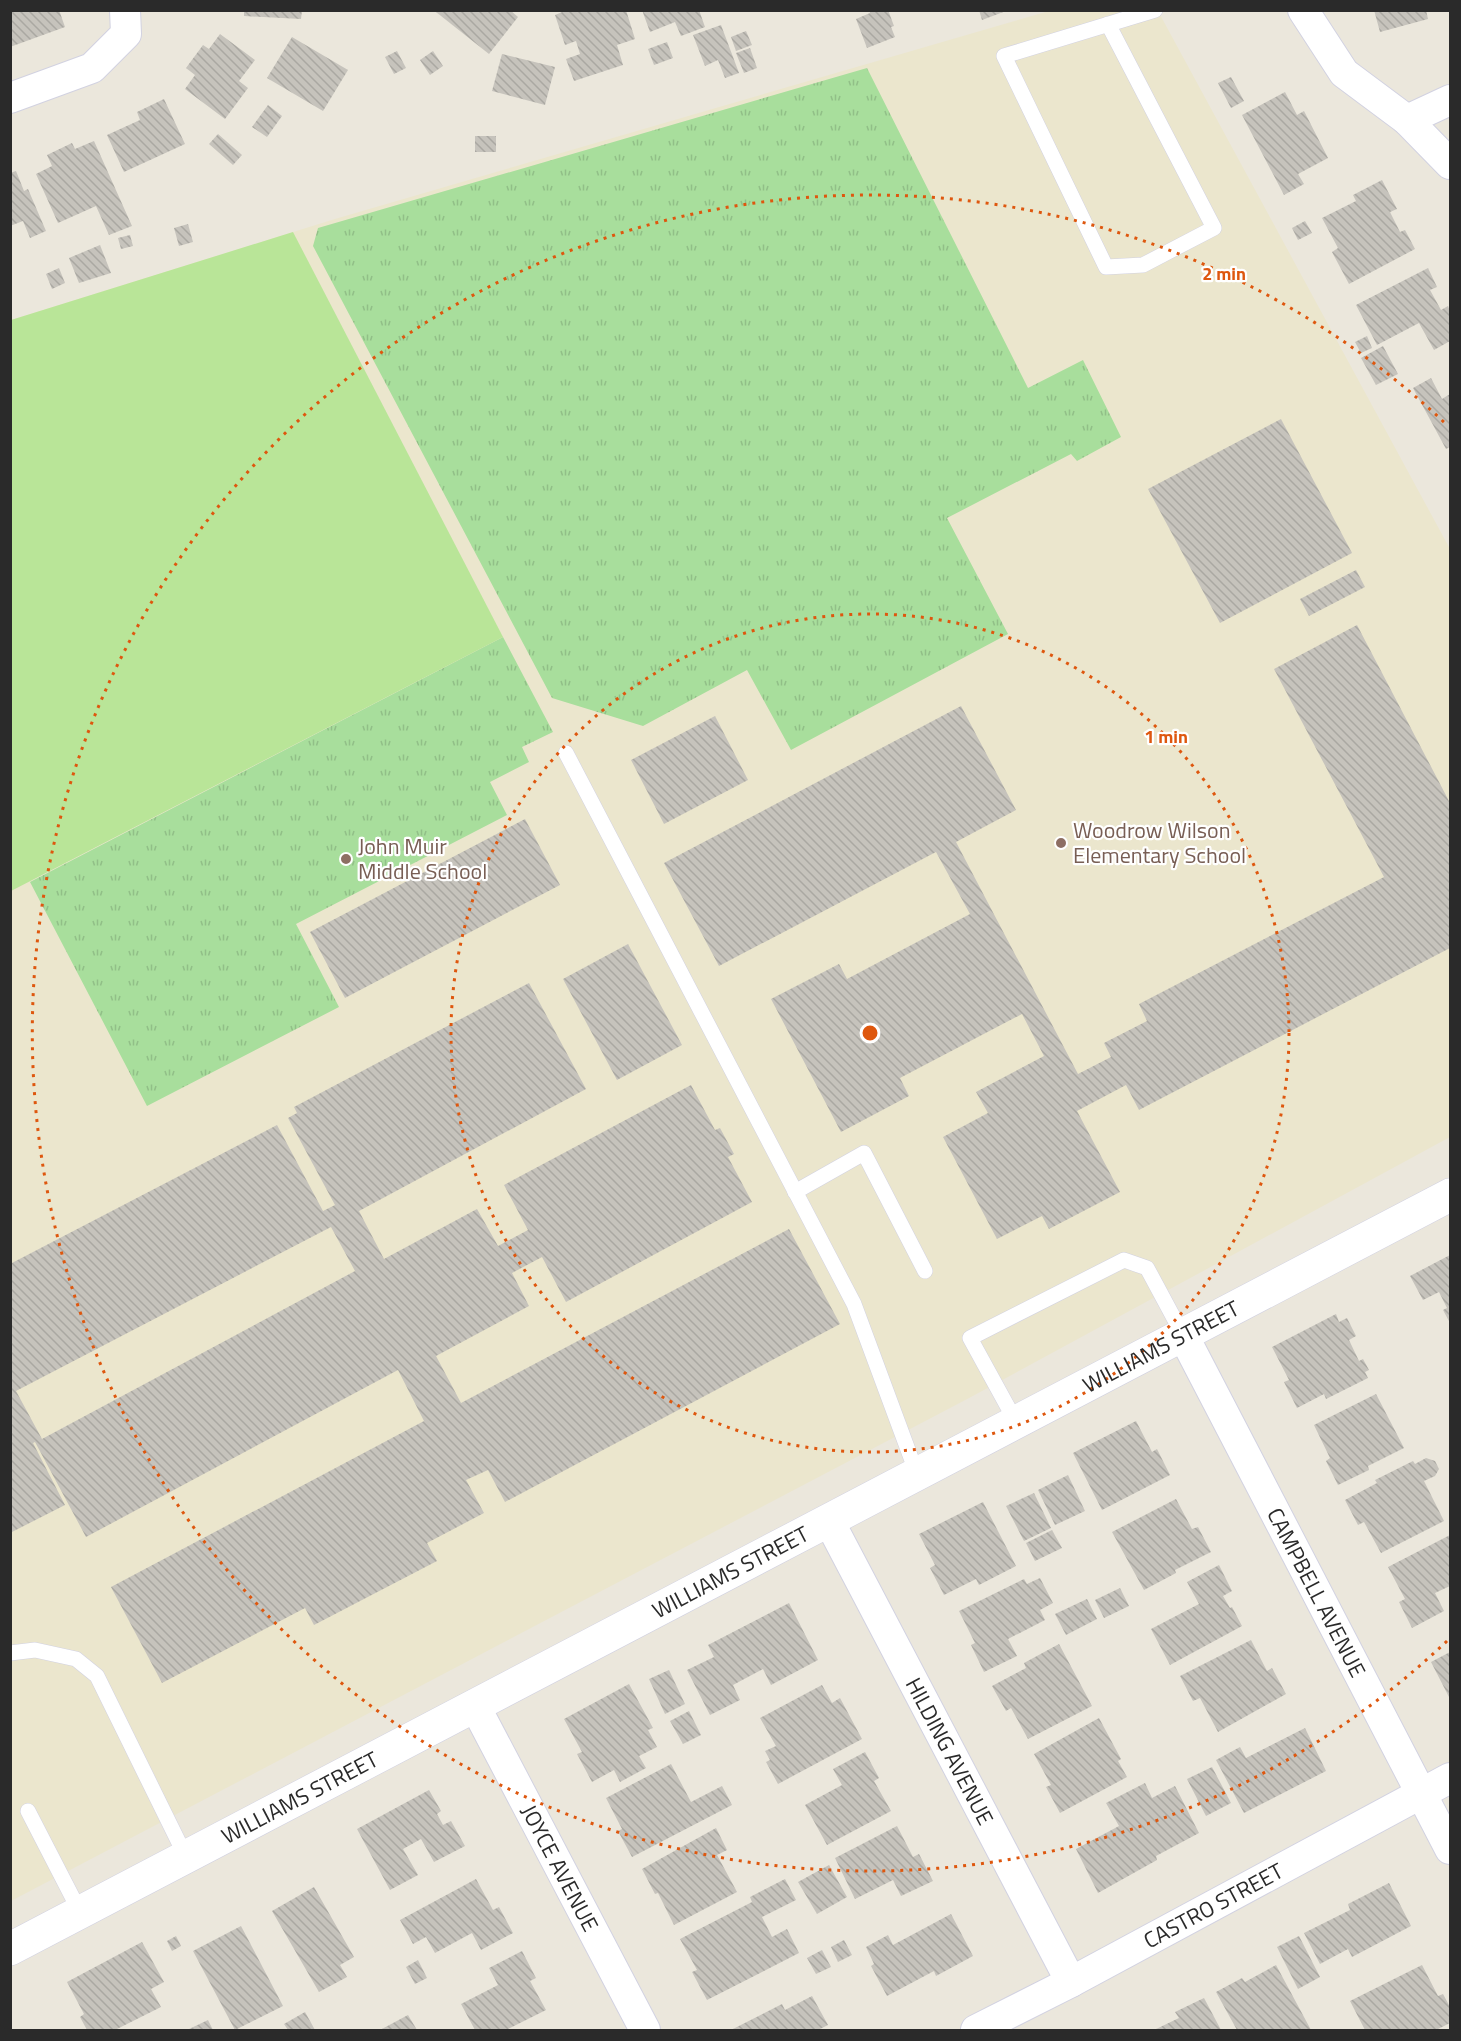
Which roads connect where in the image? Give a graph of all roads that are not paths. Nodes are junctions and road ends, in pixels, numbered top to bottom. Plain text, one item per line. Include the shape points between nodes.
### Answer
1 (1155, 10) edge
2 (1303, 10) edge
3 (126, 22) edge
4 (1108, 24) junction
5 (10, 98) edge
6 (1450, 100) edge
7 (1407, 120) junction
8 (1450, 164) edge
9 (566, 753) dead end
10 (795, 1192) junction
11 (1450, 1195) edge
12 (925, 1271) dead end
13 (1183, 1335) junction
14 (1016, 1422) junction
15 (917, 1474) junction
16 (829, 1521) junction
17 (10, 1653) edge
18 (475, 1706) junction
19 (1450, 1778) edge
20 (1422, 1793) junction
21 (28, 1811) dead end
22 (1450, 1849) edge
23 (186, 1857) junction
24 (80, 1912) junction
25 (10, 1949) edge
26 (1071, 1982) junction
27 (645, 2031) edge
28 (976, 2031) edge

1 - 4 lane
2 - 7 street via 1344,73
3 - 5 street via 92,68
4 - 4 lane via 1004,56 1106,267 1143,264 1214,228
6 - 7 street
7 - 8 street
9 - 10 lane
10 - 12 lane via 864,1153
10 - 15 lane via 854,1304
11 - 13 street, WILLIAMS STREET
13 - 14 street, WILLIAMS STREET
13 - 14 lane via 1147,1268 1124,1260 970,1338
13 - 20 street, CAMPBELL AVENUE
14 - 15 street, WILLIAMS STREET
15 - 16 street, WILLIAMS STREET
16 - 18 street, WILLIAMS STREET
16 - 26 street, HILDING AVENUE
17 - 23 lane via 35,1650 76,1659 97,1676
18 - 23 street, WILLIAMS STREET
18 - 27 street, JOYCE AVENUE
19 - 20 street, CASTRO STREET
20 - 22 street, CAMPBELL AVENUE
20 - 26 street, CASTRO STREET
21 - 24 lane
23 - 24 street, WILLIAMS STREET
24 - 25 street, WILLIAMS STREET
26 - 28 street, CASTRO STREET

